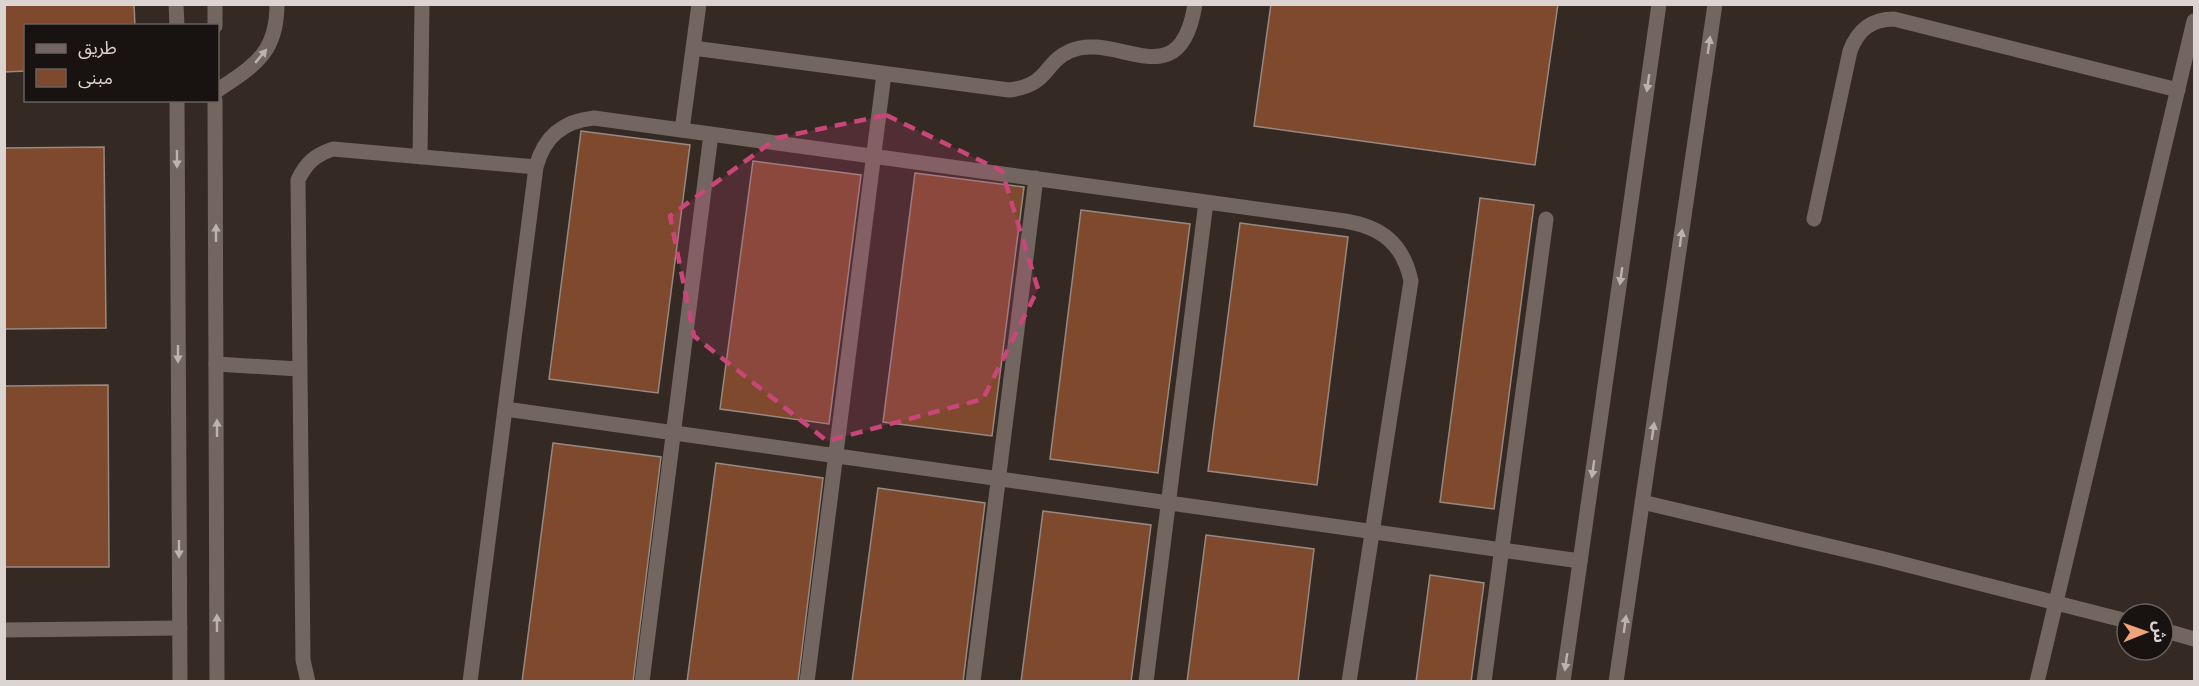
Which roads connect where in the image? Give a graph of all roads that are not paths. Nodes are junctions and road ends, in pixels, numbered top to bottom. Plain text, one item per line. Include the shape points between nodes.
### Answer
1 (176, 4) edge
2 (215, 4) edge
3 (277, 4) edge
4 (422, 4) edge
5 (699, 4) edge
6 (1195, 4) edge
7 (1659, 4) edge
8 (1715, 4) edge
9 (2194, 21) edge
10 (177, 24) edge
11 (215, 24) edge
12 (693, 48) junction
13 (885, 74) junction
14 (219, 89) edge
15 (2178, 90) junction
16 (177, 102) edge
17 (215, 102) edge
18 (682, 130) junction
19 (711, 134) junction
20 (873, 156) junction
21 (420, 157) junction
22 (536, 168) junction
23 (1036, 178) junction
24 (1206, 202) junction
25 (1546, 219) dead end
26 (1814, 219) dead end
27 (216, 364) junction
28 (299, 369) junction
29 (505, 409) junction
30 (673, 433) junction
31 (835, 455) junction
32 (999, 478) junction
33 (1168, 502) junction
34 (1642, 502) junction
35 (1373, 531) junction
36 (1501, 550) junction
37 (1580, 561) junction
38 (2056, 602) junction
39 (2115, 618) edge
40 (180, 628) junction
41 (4, 630) edge
42 (2175, 633) edge
43 (2194, 639) edge
44 (180, 681) edge
45 (217, 681) edge
46 (308, 681) edge
47 (470, 681) edge
48 (642, 681) edge
49 (807, 681) edge
50 (973, 681) edge
51 (1146, 681) edge
52 (1349, 681) edge
53 (1484, 681) edge
54 (1563, 681) edge
55 (1616, 681) edge
56 (2037, 681) edge

1 - 10 street
2 - 11 street
14 -> 3 street via 248,70 268,50 277,22
4 - 21 street
5 - 12 street
6 - 13 street via 1191,28 1175,49 1150,57 1081,48 1060,57 1045,76 1022,88 1003,90
7 -> 37 street
34 -> 8 street
9 - 15 street
12 - 13 street
12 - 18 street
13 - 20 street
15 - 26 street via 1882,19 1862,30 1850,51
15 - 38 street
16 -> 40 street
27 -> 17 street
18 - 19 street
18 - 22 street via 604,119 580,120 562,128 546,142
19 - 20 street
19 - 30 street
20 - 23 street
20 - 31 street
21 - 22 street
21 - 28 street via 333,149 304,167 296,194
22 - 29 street
23 - 24 street
23 - 32 street
24 - 33 street
24 - 35 street via 1360,224 1389,237 1407,264 1409,296
25 - 36 street
27 - 28 street
45 -> 27 street
28 - 46 street via 303,660
29 - 30 street
29 - 47 street
30 - 31 street
30 - 48 street
31 - 32 street
31 - 49 street
32 - 33 street
32 - 50 street
33 - 35 street
33 - 51 street
34 - 38 street
55 -> 34 street
35 - 36 street
35 - 52 street
36 - 37 street
36 - 53 street
37 -> 54 street
38 - 39 street
38 - 56 street
40 - 41 street
40 - 44 street
42 - 43 street

